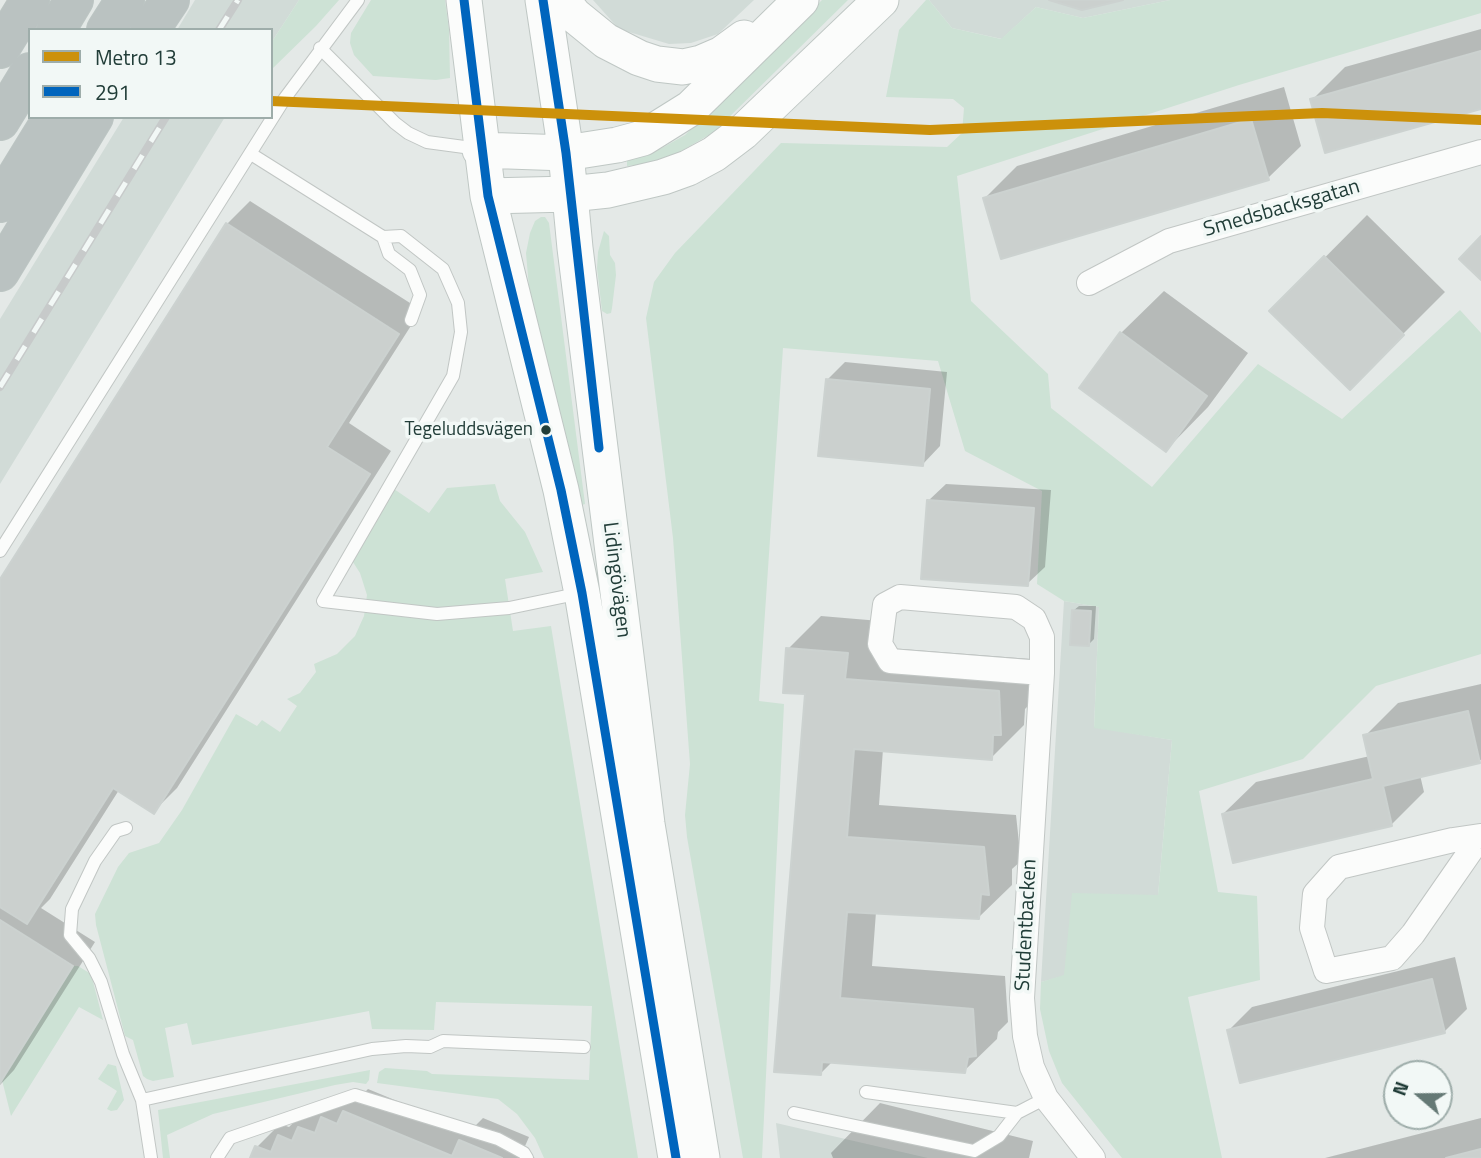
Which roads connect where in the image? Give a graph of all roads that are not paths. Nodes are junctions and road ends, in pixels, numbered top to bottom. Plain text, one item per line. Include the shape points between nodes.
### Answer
1 (30, 0) edge
2 (74, 0) edge
3 (125, 0) edge
4 (170, 0) edge
5 (358, 0) edge
6 (464, 0) edge
7 (543, 0) edge
8 (562, 0) edge
9 (881, 0) edge
10 (791, 9) edge
11 (57, 28) edge
12 (107, 28) edge
13 (151, 28) edge
14 (320, 48) junction
15 (0, 49) edge
16 (28, 75) edge
17 (273, 118) edge
18 (51, 119) edge
19 (93, 119) edge
20 (272, 119) edge
21 (0, 121) edge
22 (480, 150) junction
23 (1481, 152) edge
24 (566, 153) junction
25 (251, 154) junction
26 (569, 194) junction
27 (488, 196) junction
28 (0, 203) edge
29 (383, 237) junction
30 (0, 272) edge
31 (1089, 283) dead end
32 (411, 320) dead end
33 (0, 551) edge
34 (582, 593) junction
35 (1042, 673) junction
36 (126, 828) dead end
37 (1481, 836) edge
38 (584, 1047) dead end
39 (866, 1092) dead end
40 (1046, 1098) junction
41 (142, 1100) junction
42 (793, 1113) dead end
43 (1017, 1113) junction
44 (151, 1158) edge
45 (217, 1158) edge
46 (527, 1158) edge
47 (676, 1158) edge
48 (702, 1158) edge
49 (1093, 1158) edge

1 - 15 highway
2 - 11 highway
3 - 12 highway
4 - 13 highway
5 - 14 lane
6 - 22 main road, Lidingövägen
7 - 24 main road, Lidingövägen
8 - 10 main road via 618,48 657,64 683,67 722,54
9 - 26 main road via 714,154 663,177
10 - 24 main road via 701,99 659,130 617,145
14 - 17 lane
14 - 22 lane via 408,133 426,142
16 - 21 highway
18 - 28 highway
19 - 30 highway
20 - 25 lane
22 - 24 main road
22 - 27 main road, Lidingövägen
23 - 31 street, Smedsbacksgatan via 1169,241
24 - 26 main road, Lidingövägen
25 - 29 lane
25 - 33 lane
26 - 27 main road
26 - 48 main road, Lidingövägen via 646,824
27 - 34 main road, Lidingövägen
29 - 32 lane via 388,254 410,270 420,295
29 - 34 lane via 401,236 443,270 458,303 461,332 453,376 323,601 437,614 509,608
34 - 47 main road, Lidingövägen
35 - 35 street, Studentbacken via 1042,637 1034,619 1016,607 900,597 885,605 880,645 890,661
35 - 40 street, Studentbacken via 1022,999 1024,1036
36 - 41 lane via 116,831 95,861 72,909 70,935 101,982
37 - 37 street via 1339,867 1315,894 1312,928 1326,971 1392,958
38 - 41 lane via 443,1041 430,1047 372,1049
39 - 43 lane
40 - 43 lane
40 - 49 street, Studentbacken
41 - 44 lane
42 - 43 lane via 974,1151 999,1136
45 - 46 lane via 230,1138 355,1095 498,1139

